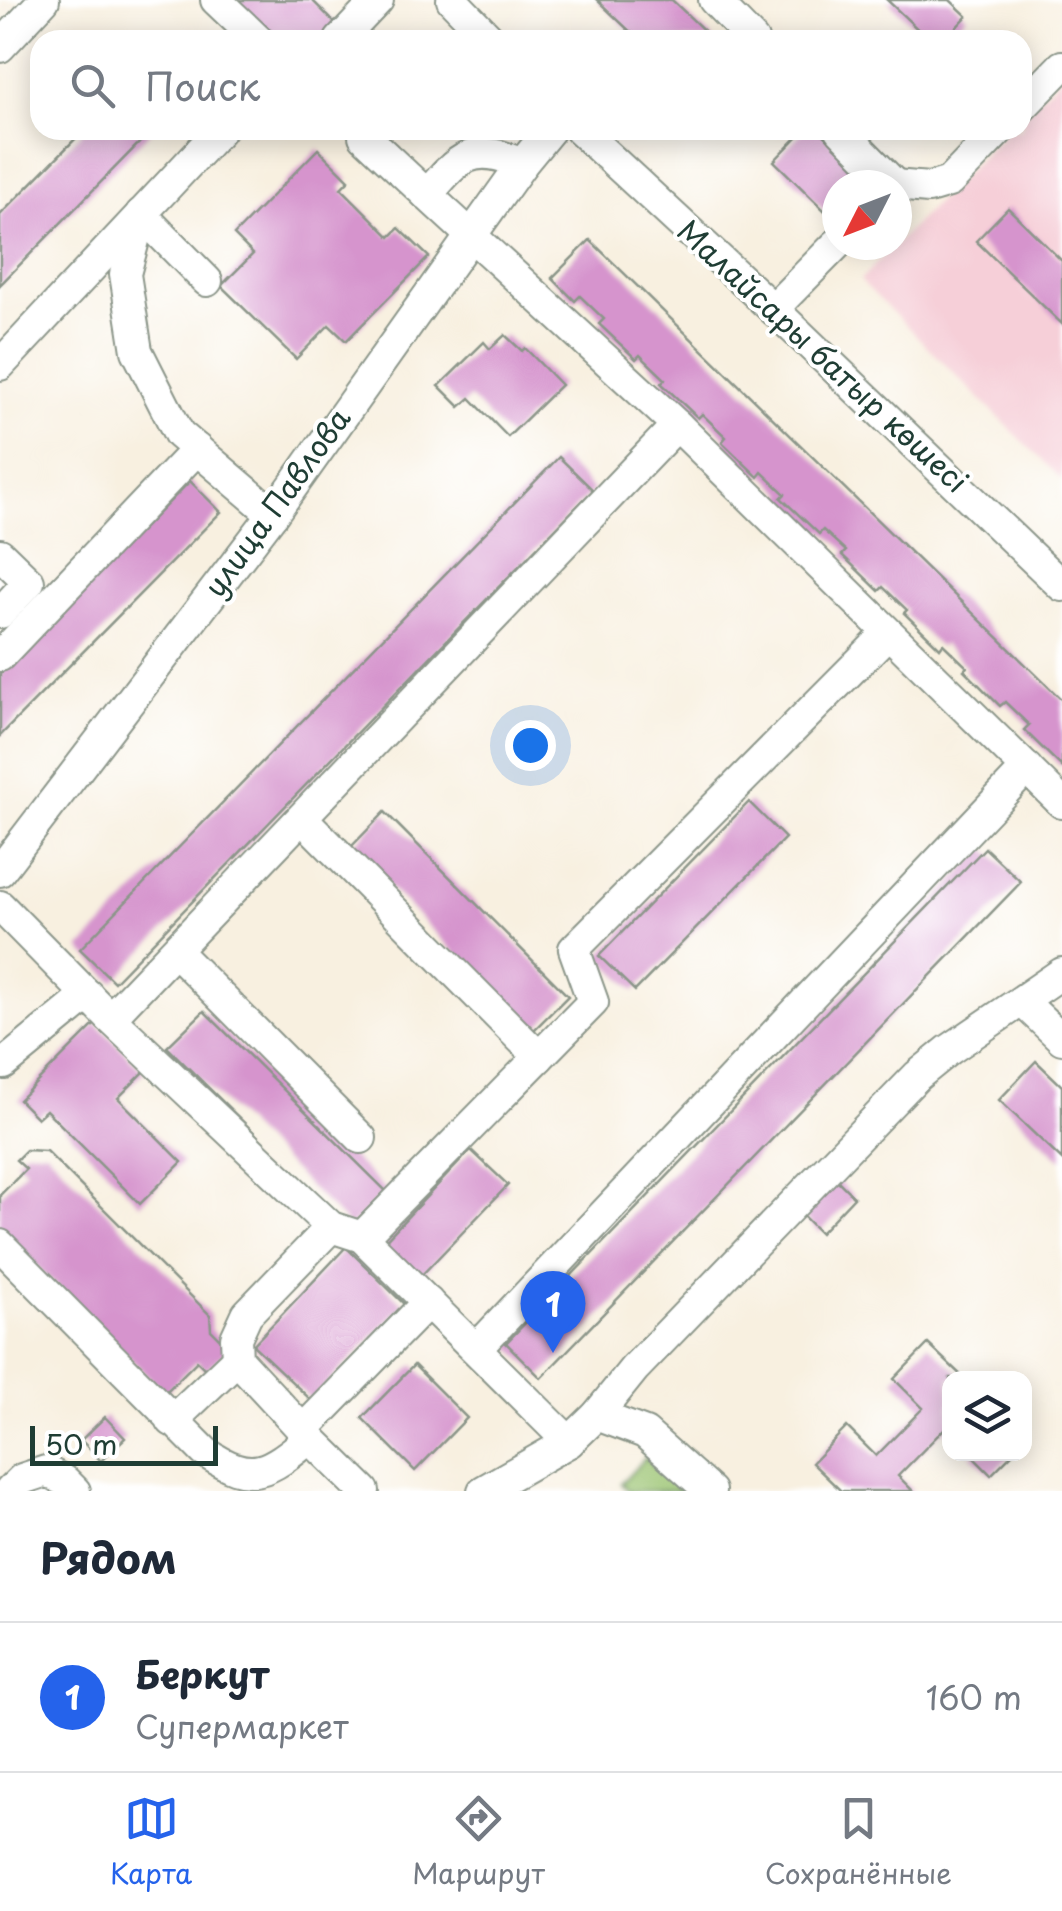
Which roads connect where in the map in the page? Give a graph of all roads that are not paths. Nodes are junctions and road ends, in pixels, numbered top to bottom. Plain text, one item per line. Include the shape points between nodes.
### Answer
1 (44, 0) edge
2 (216, 0) edge
3 (378, 0) edge
4 (452, 0) edge
5 (714, 0) edge
6 (6, 27) edge
7 (248, 30) edge
8 (350, 30) edge
9 (481, 30) edge
10 (744, 30) edge
11 (1062, 66) edge
12 (1032, 97) edge
13 (211, 140) edge
14 (368, 140) edge
15 (542, 140) edge
16 (591, 140) edge
17 (851, 140) edge
18 (990, 140) edge
19 (522, 164) junction
20 (880, 170) edge
21 (912, 187) edge
22 (427, 196) junction
23 (141, 214) junction
24 (472, 238) junction
25 (822, 259) edge
26 (208, 281) dead end
27 (774, 309) junction
28 (0, 364) edge
29 (677, 425) junction
30 (197, 449) junction
31 (272, 514) junction
32 (0, 554) edge
33 (1062, 586) edge
34 (0, 613) edge
35 (888, 633) junction
36 (0, 656) edge
37 (1027, 768) junction
38 (1062, 803) edge
39 (302, 818) junction
40 (0, 872) edge
41 (0, 906) edge
42 (175, 950) junction
43 (1062, 973) edge
44 (88, 995) junction
45 (1022, 1001) junction
46 (110, 1018) junction
47 (1062, 1039) edge
48 (540, 1057) junction
49 (0, 1063) edge
50 (360, 1138) dead end
51 (331, 1227) junction
52 (362, 1237) junction
53 (0, 1245) edge
54 (428, 1302) junction
55 (476, 1349) junction
56 (236, 1360) junction
57 (597, 1416) junction
58 (172, 1420) junction
59 (307, 1434) junction
60 (568, 1442) junction
61 (218, 1479) edge
62 (10, 1491) edge
63 (75, 1491) edge
64 (364, 1491) edge
65 (483, 1491) edge
66 (710, 1491) edge

1 - 6 street
2 - 7 street
3 - 8 street
4 - 9 street
5 - 10 street
11 - 12 street
13 - 23 street
14 - 22 street
15 - 19 street, улица Павлова
16 - 27 street, Малайсары батыр көшесі
17 - 20 street
18 - 21 street via 949,182
19 - 22 street via 476,152 454,163
19 - 24 street, улица Павлова
22 - 24 street
23 - 26 street
23 - 28 street
23 - 30 street via 125,274 137,351 179,434
24 - 29 street
24 - 31 street, улица Павлова
25 - 27 street
27 - 33 street, Малайсары батыр көшесі
29 - 35 street
29 - 39 street
30 - 31 street
30 - 36 street
31 - 40 street, улица Павлова
32 - 34 street via 29,582
35 - 37 street
35 - 48 street via 574,948 592,1002
37 - 38 street
37 - 55 street
39 - 42 street
39 - 48 street
41 - 44 street
42 - 46 street
42 - 50 street
43 - 45 street
44 - 46 street
44 - 49 street
45 - 47 street
45 - 57 street via 917,1076 634,1369
46 - 51 street
48 - 52 street
51 - 52 street
51 - 56 street via 247,1314 236,1338
52 - 54 street
53 - 58 street
54 - 55 street
54 - 59 street
55 - 60 street
56 - 58 street
56 - 59 street
57 - 60 street
57 - 66 street via 645,1433
58 - 61 street
59 - 61 street via 281,1462
59 - 64 street
60 - 65 street
62 - 63 street via 46,1471

